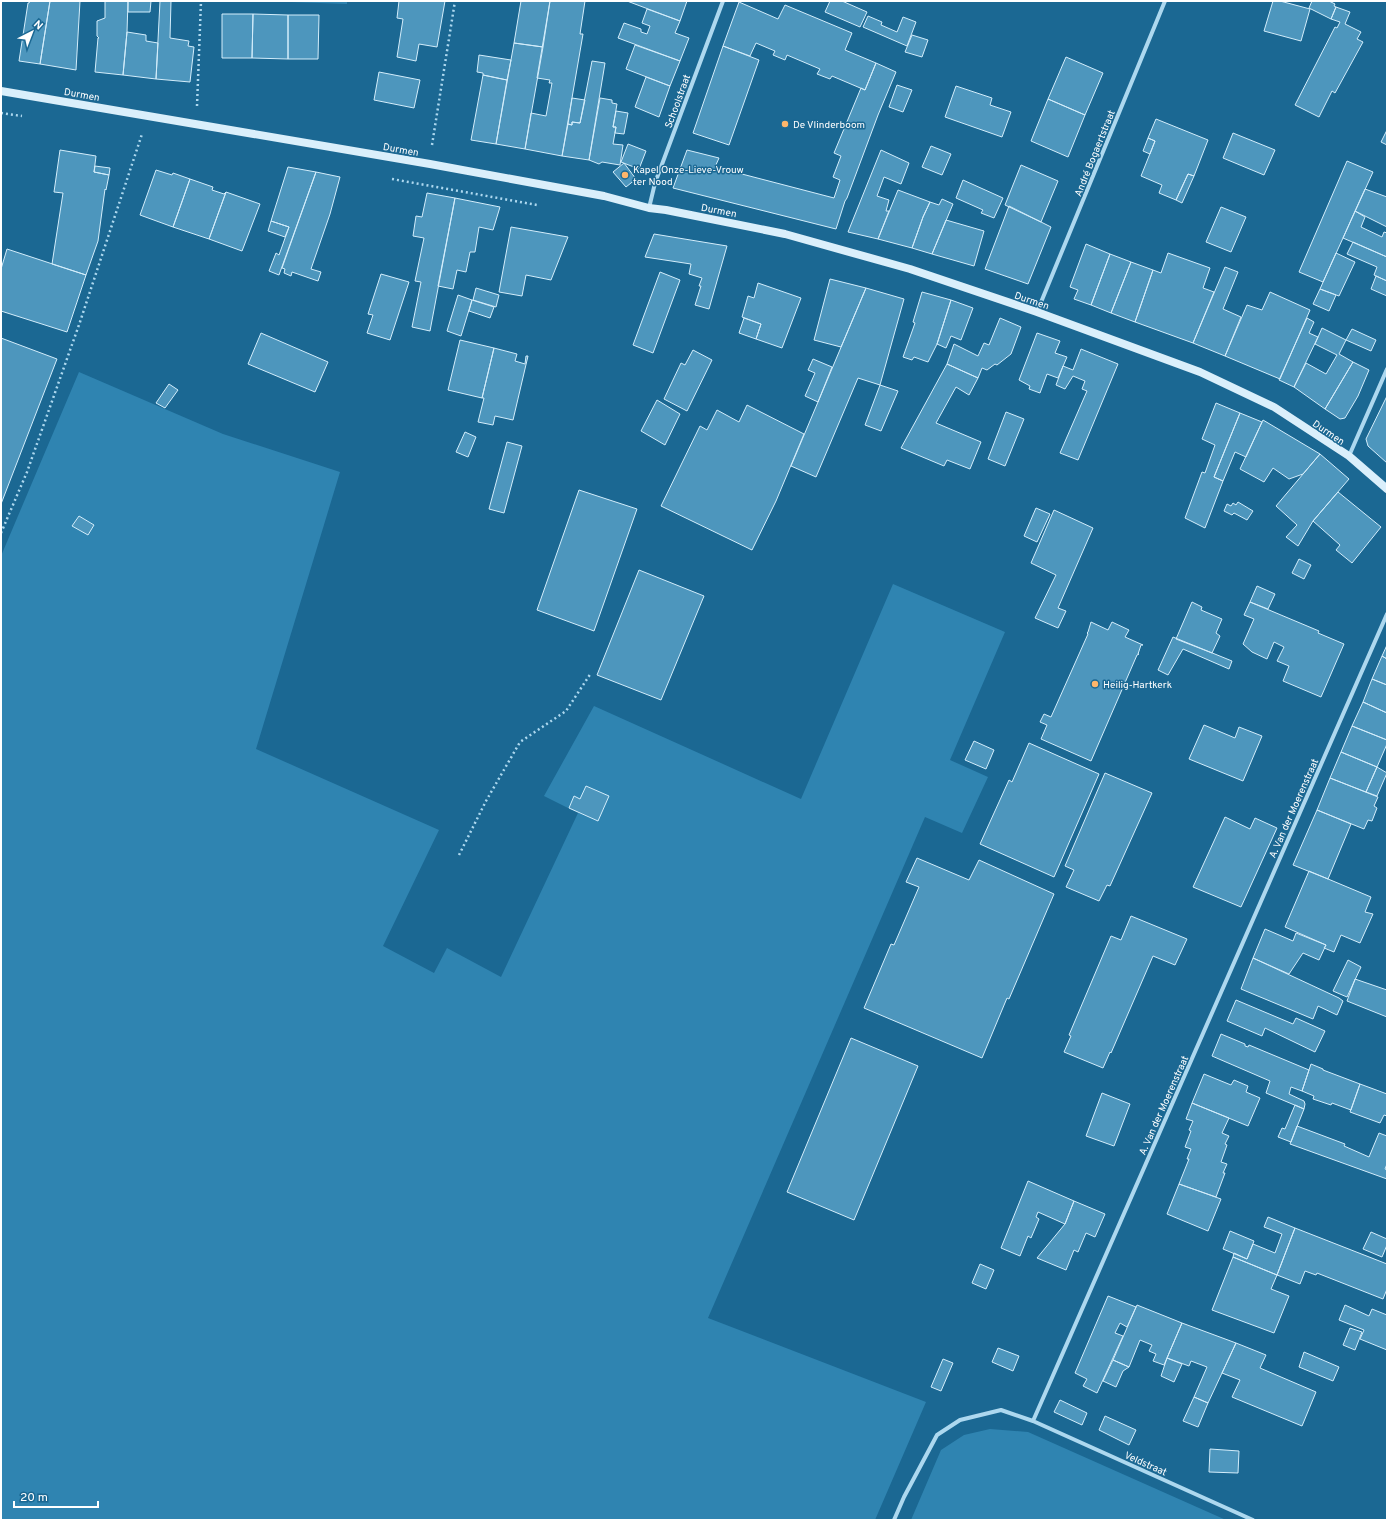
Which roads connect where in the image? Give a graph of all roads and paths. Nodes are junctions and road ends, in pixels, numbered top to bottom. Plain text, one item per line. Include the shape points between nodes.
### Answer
1 (201, 1) edge
2 (456, 1) edge
3 (723, 1) edge
4 (1165, 1) edge
5 (1, 91) edge
6 (147, 116) junction
7 (196, 124) junction
8 (430, 164) junction
9 (649, 208) junction
10 (1037, 312) junction
11 (1387, 369) edge
12 (1349, 456) junction
13 (1387, 489) edge
14 (1, 533) edge
15 (1387, 614) edge
16 (591, 673) dead end
17 (459, 855) dead end
18 (1033, 1421) junction
19 (894, 1520) edge
20 (1253, 1520) edge

1 - 7 path
2 - 8 path
3 - 9 street, Schoolstraat via 655,183
4 - 10 street, André Bogaertstraat
5 - 6 street, Durmen
6 - 7 street, Durmen
6 - 14 path via 80,322 27,472
7 - 8 street, Durmen
8 - 9 street, Durmen via 604,196
9 - 10 street, Durmen via 785,234 910,269
10 - 12 street, Durmen via 1200,372 1274,407
11 - 12 street
12 - 13 street, Durmen
15 - 18 street, A. Van der Moerenstraat
16 - 17 path via 566,711 520,742
18 - 19 street via 1001,1410 960,1420 938,1435
18 - 20 street, Veldstraat

